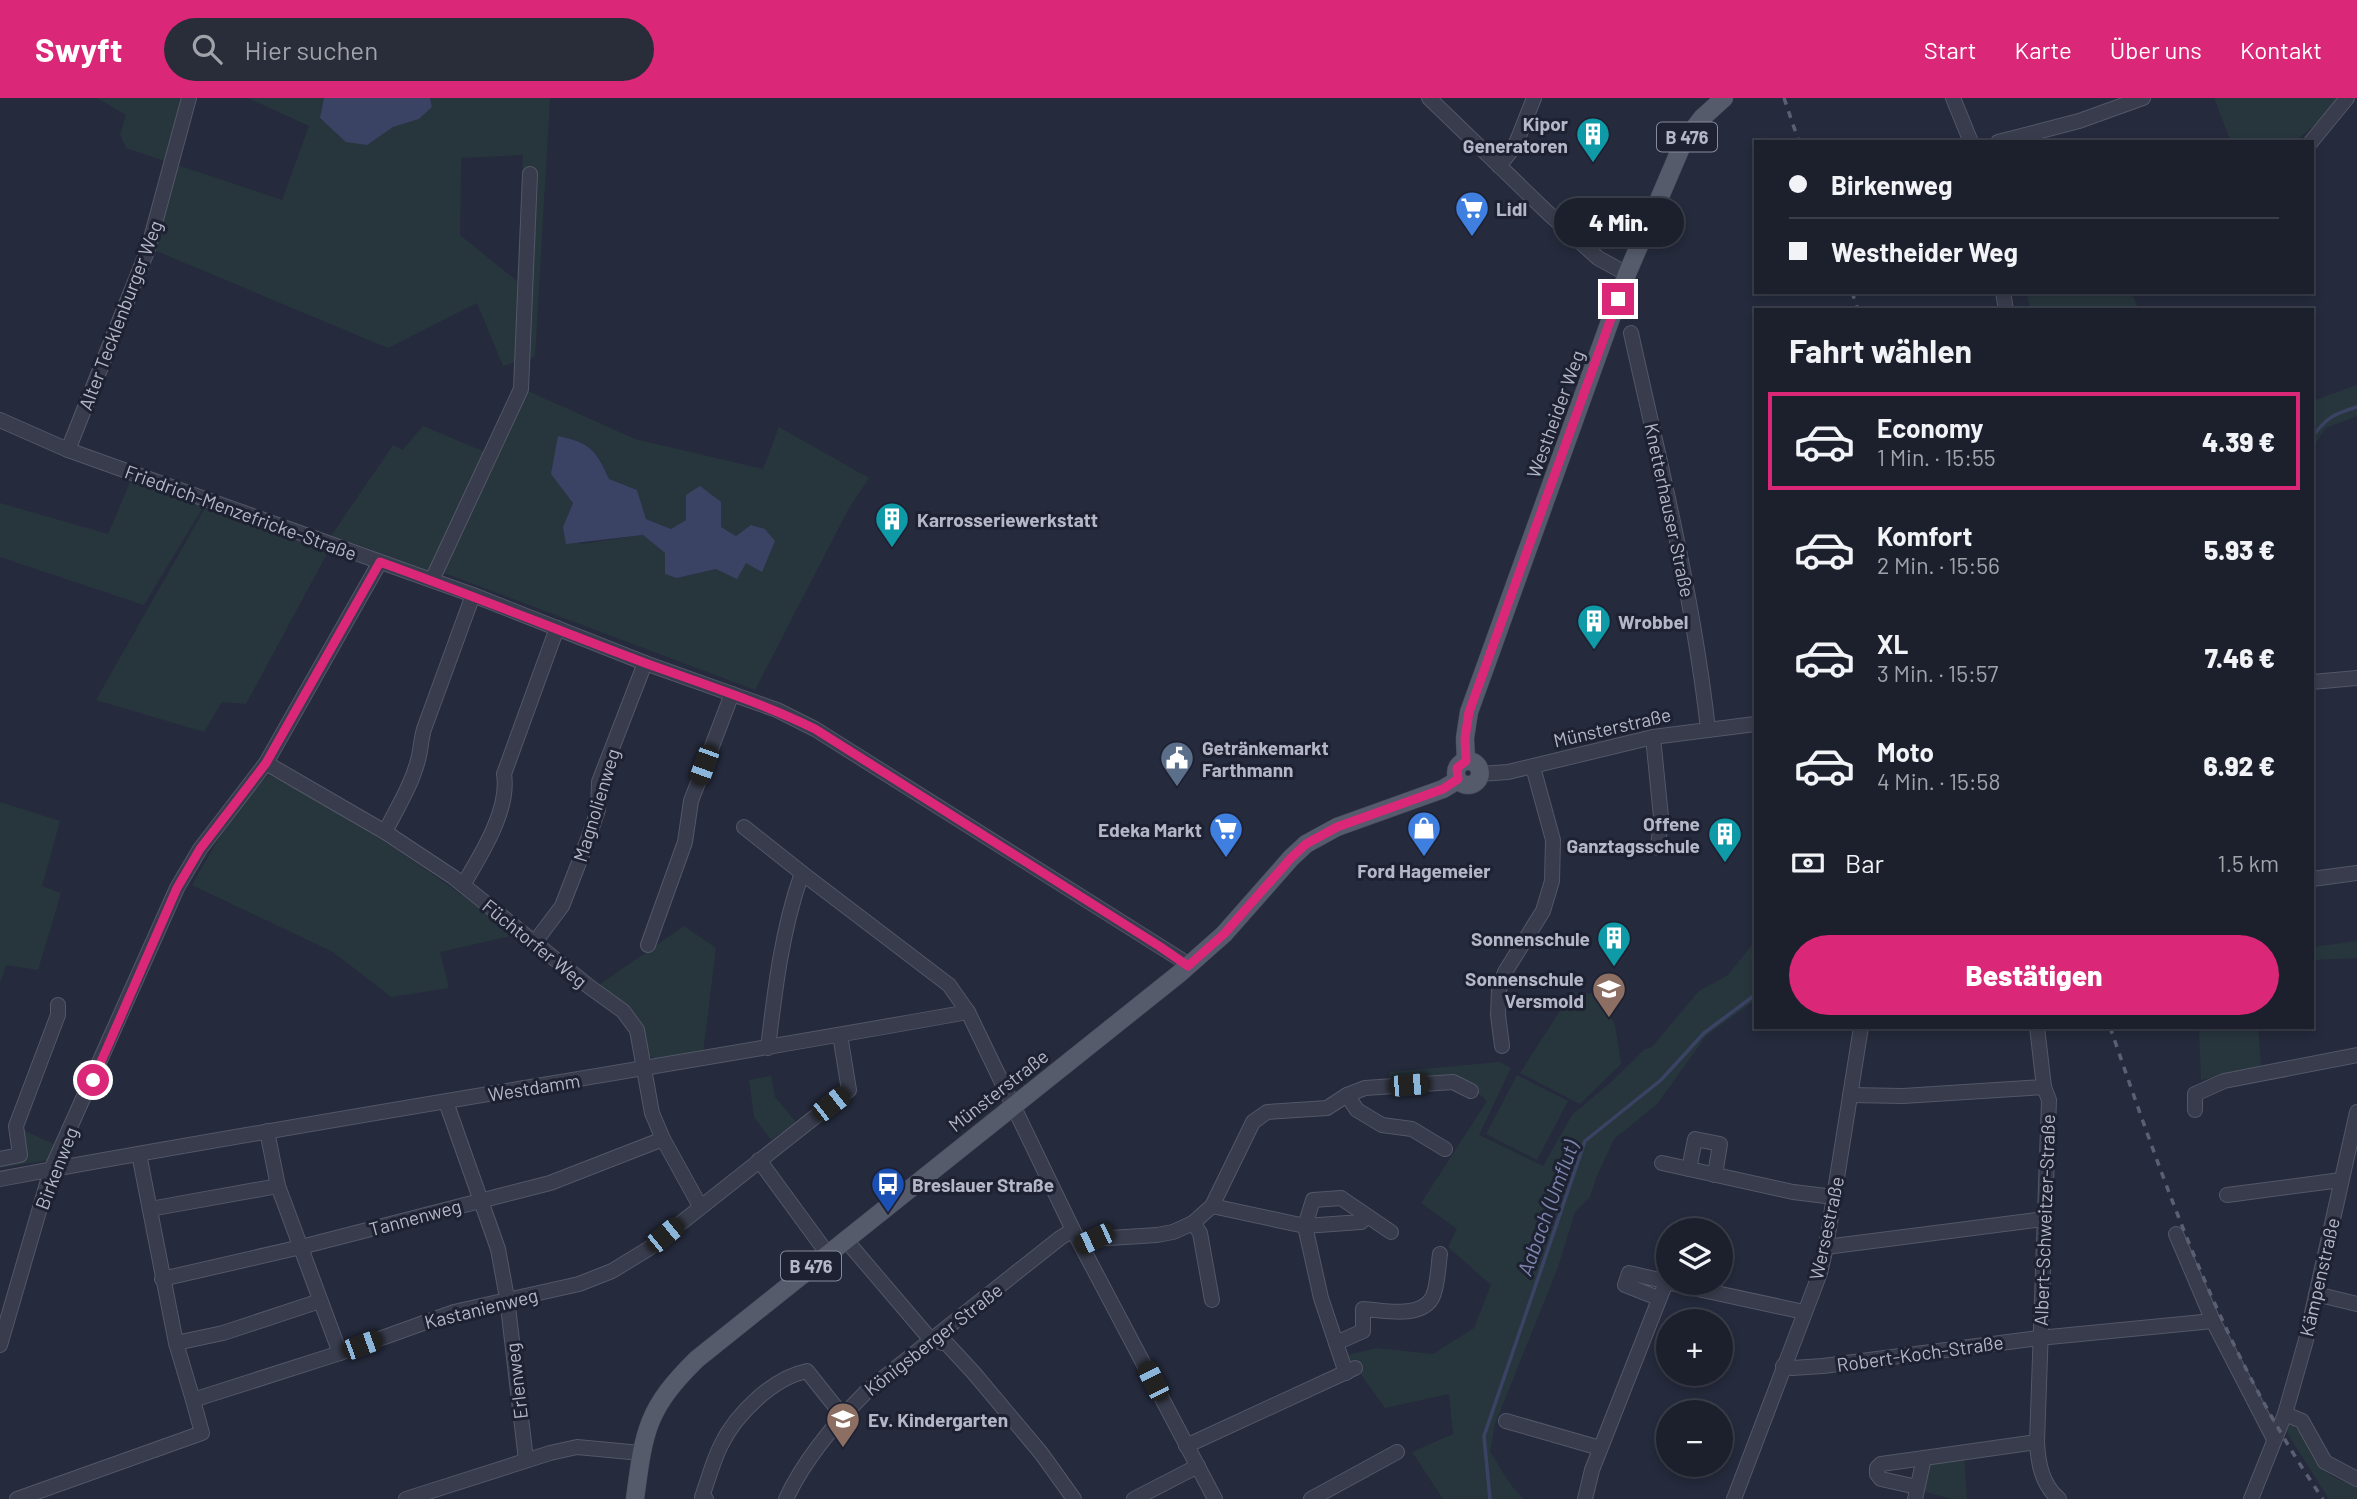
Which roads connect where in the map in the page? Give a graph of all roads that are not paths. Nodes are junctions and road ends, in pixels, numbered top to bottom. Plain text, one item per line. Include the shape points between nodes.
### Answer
1 (189, 98) edge
2 (1429, 98) edge
3 (1534, 98) edge
4 (1724, 98) edge
5 (1953, 98) edge
6 (2143, 98) edge
7 (2347, 98) edge
8 (1971, 140) edge
9 (2006, 140) edge
10 (2313, 140) edge
11 (1499, 166) junction
12 (530, 174) dead end
13 (1627, 274) junction
14 (1631, 333) dead end
15 (0, 420) edge
16 (68, 450) junction
17 (380, 562) junction
18 (432, 580) junction
19 (473, 595) junction
20 (557, 628) junction
21 (645, 663) junction
22 (2357, 678) edge
23 (2314, 682) edge
24 (732, 694) junction
25 (1754, 724) edge
26 (1709, 729) junction
27 (1654, 737) junction
28 (1466, 761) junction
29 (266, 763) junction
30 (1532, 767) junction
31 (1480, 774) junction
32 (1458, 779) junction
33 (744, 827) dead end
34 (384, 832) junction
35 (1657, 848) dead end
36 (802, 873) junction
37 (2357, 873) edge
38 (2314, 879) edge
39 (463, 885) junction
40 (535, 942) junction
41 (648, 945) dead end
42 (1188, 966) junction
43 (58, 1005) dead end
44 (968, 1012) junction
45 (1861, 1029) edge
46 (2036, 1029) edge
47 (840, 1035) junction
48 (1502, 1046) dead end
49 (768, 1048) junction
50 (2357, 1055) edge
51 (644, 1070) junction
52 (2044, 1087) junction
53 (1471, 1091) dead end
54 (1347, 1095) junction
55 (1850, 1095) junction
56 (446, 1102) junction
57 (1014, 1104) junction
58 (2195, 1110) dead end
59 (2357, 1112) edge
60 (267, 1131) junction
61 (663, 1139) junction
62 (1445, 1149) dead end
63 (139, 1154) junction
64 (0, 1159) edge
65 (759, 1160) junction
66 (1662, 1163) dead end
67 (1689, 1169) junction
68 (51, 1170) junction
69 (1715, 1175) junction
70 (0, 1179) edge
71 (2341, 1180) junction
72 (278, 1186) junction
73 (2227, 1195) dead end
74 (1834, 1196) junction
75 (482, 1199) junction
76 (701, 1206) junction
77 (1212, 1206) junction
78 (150, 1209) junction
79 (1367, 1216) junction
80 (2044, 1220) junction
81 (1193, 1223) junction
82 (1305, 1226) junction
83 (1073, 1230) junction
84 (1391, 1232) dead end
85 (2176, 1234) dead end
86 (845, 1239) junction
87 (1081, 1245) junction
88 (301, 1247) junction
89 (1826, 1247) junction
90 (827, 1253) junction
91 (1440, 1254) dead end
92 (162, 1279) junction
93 (1656, 1279) edge
94 (2316, 1294) junction
95 (1660, 1295) edge
96 (1727, 1295) edge
97 (507, 1298) junction
98 (1658, 1298) junction
99 (1212, 1300) dead end
100 (320, 1301) junction
101 (2357, 1304) edge
102 (1804, 1312) junction
103 (2213, 1321) junction
104 (2039, 1338) junction
105 (931, 1340) junction
106 (176, 1343) junction
107 (1336, 1343) junction
108 (0, 1345) edge
109 (340, 1353) junction
110 (1783, 1366) junction
111 (193, 1400) junction
112 (2285, 1414) junction
113 (842, 1415) junction
114 (1506, 1421) dead end
115 (2274, 1439) junction
116 (2037, 1442) junction
117 (1186, 1446) junction
118 (1600, 1448) junction
119 (641, 1452) junction
120 (1398, 1452) dead end
121 (1924, 1458) junction
122 (526, 1460) junction
123 (1198, 1466) junction
124 (2357, 1479) edge
125 (1916, 1493) edge
126 (704, 1498) edge
127 (17, 1499) edge
128 (406, 1499) edge
129 (635, 1499) edge
130 (786, 1499) edge
131 (1074, 1499) edge
132 (1134, 1499) edge
133 (1215, 1499) edge
134 (1311, 1499) edge
135 (1586, 1499) edge
136 (1734, 1499) edge
137 (2059, 1499) edge
138 (2251, 1499) edge

1 - 16 street, Alter Tecklenburger Weg via 148,249
2 - 11 street
3 - 11 street via 1515,146
4 - 13 main road, Westheider Weg / B 476 via 1683,143
5 - 8 street
6 - 9 street via 2080,121
7 - 10 street
11 - 13 street via 1598,258
12 - 18 street via 521,389
13 - 28 main road, Westheider Weg / B 476 via 1469,712
14 - 26 street, Knetterhauser Straße via 1689,598
15 - 16 street, Friedrich-Menzefricke-Straße
16 - 17 street, Friedrich-Menzefricke-Straße
17 - 18 street, Friedrich-Menzefricke-Straße
17 - 29 street, Birkenweg
18 - 19 street, Friedrich-Menzefricke-Straße
19 - 20 street, Friedrich-Menzefricke-Straße
19 - 34 street via 419,743 407,791
20 - 21 street, Friedrich-Menzefricke-Straße
20 - 39 street via 504,774 506,788 488,842
21 - 24 street, Friedrich-Menzefricke-Straße
21 - 40 street, Magnolienweg via 599,782 598,810 562,906
22 - 23 street
24 - 41 street via 691,802 685,842
24 - 42 street, Friedrich-Menzefricke-Straße via 815,729
25 - 26 street, Münsterstraße
26 - 27 street, Münsterstraße
27 - 30 street, Münsterstraße
27 - 35 street via 1661,817
28 - 31 main road via 1476,764
28 - 32 main road via 1457,768
29 - 34 street, Füchtorfer Weg
29 - 68 street, Birkenweg via 200,849 177,888
30 - 31 street, Münsterstraße
30 - 48 street via 1553,840 1552,881 1543,911 1505,972 1499,990
31 - 32 main road via 1471,784
32 - 42 main road, Münsterstraße / B 476 via 1306,844 1224,934
33 - 36 street
34 - 39 street, Füchtorfer Weg
36 - 44 street via 948,985
36 - 49 street via 790,906
37 - 38 street
39 - 40 street, Füchtorfer Weg
40 - 51 street, Füchtorfer Weg via 623,1011 637,1030
42 - 57 main road, Münsterstraße / B 476
43 - 64 street via 16,1126 20,1155
44 - 47 street, Westdamm
44 - 57 street
45 - 55 street, Wersestraße
46 - 52 street
47 - 49 street, Westdamm
47 - 65 street, Kastanienweg via 849,1090
49 - 51 street, Westdamm
50 - 58 street via 2224,1081 2195,1094
51 - 56 street, Westdamm
51 - 61 street, Füchtorfer Weg
52 - 55 street, Albert-Schweitzer-Straße
52 - 80 street, Albert-Schweitzer-Straße via 2049,1100
53 - 54 street via 1453,1082 1365,1088
54 - 62 street via 1357,1110 1382,1125 1412,1129
54 - 77 street via 1327,1108 1267,1111 1253,1122
55 - 74 street, Wersestraße
56 - 60 street, Westdamm
56 - 75 street, Erlenweg
57 - 83 street
57 - 86 main road, Münsterstraße / B 476
59 - 71 street, Kämpenstraße
60 - 63 street, Westdamm
60 - 72 street
61 - 75 street, Tannenweg via 550,1183
61 - 76 street, Füchtorfer Weg
63 - 68 street, Westdamm
63 - 78 street
65 - 76 street, Kastanienweg
65 - 90 street
66 - 67 street
67 - 69 street
67 - 69 street via 1695,1139 1720,1144
68 - 70 street, Westdamm
68 - 108 street, Birkenweg
69 - 74 street
71 - 73 street
71 - 94 street, Kämpenstraße
72 - 78 street
72 - 88 street
74 - 89 street, Wersestraße
75 - 88 street, Tannenweg
75 - 97 street, Erlenweg
76 - 97 street, Kastanienweg via 648,1249 611,1271 579,1284
77 - 81 street
77 - 82 street
78 - 92 street
79 - 82 street via 1361,1222
79 - 82 street via 1341,1198 1313,1200
79 - 84 street
80 - 89 street
80 - 104 street, Albert-Schweitzer-Straße
81 - 87 street via 1173,1232 1094,1239
81 - 99 street via 1200,1233
82 - 107 street
83 - 87 street
83 - 105 street, Königsberger Straße
85 - 103 street
86 - 90 main road, Münsterstraße / B 476
86 - 105 street
87 - 117 street
88 - 92 street, Tannenweg
88 - 100 street
89 - 102 street, Wersestraße
90 - 119 main road, Münsterstraße / B 476 via 684,1371 650,1419
91 - 107 street via 1433,1297 1426,1304 1406,1311 1363,1309 1363,1331
92 - 106 street
93 - 98 street via 1629,1273 1625,1285
94 - 101 street
94 - 112 street, Kämpenstraße
95 - 98 street
96 - 102 street
97 - 109 street, Kastanienweg
97 - 122 street, Erlenweg
98 - 118 street
100 - 106 street via 223,1333
100 - 109 street
102 - 110 street, Wersestraße
103 - 104 street, Robert-Koch-Straße
103 - 115 street
104 - 110 street, Robert-Koch-Straße via 1823,1366
104 - 116 street, Albert-Schweitzer-Straße
105 - 113 street, Königsberger Straße
105 - 131 street via 947,1344 973,1372
106 - 111 street
107 - 117 street via 1351,1370
109 - 111 street, Kastanienweg
110 - 136 street, Wersestraße
111 - 127 street via 202,1433
112 - 115 street, Kämpenstraße
112 - 124 street via 2302,1421 2325,1462
113 - 126 street via 807,1371 791,1374 755,1400 721,1444
113 - 130 street, Königsberger Straße via 797,1476
114 - 118 street
115 - 138 street, Kämpenstraße
116 - 121 street
116 - 137 street, Albert-Schweitzer-Straße via 2039,1466
117 - 123 street
118 - 135 street
119 - 122 street via 577,1447
119 - 129 main road, Münsterstraße / B 476
120 - 134 street
121 - 125 street
121 - 125 street via 1877,1468 1881,1479
122 - 128 street
123 - 132 street
123 - 133 street

